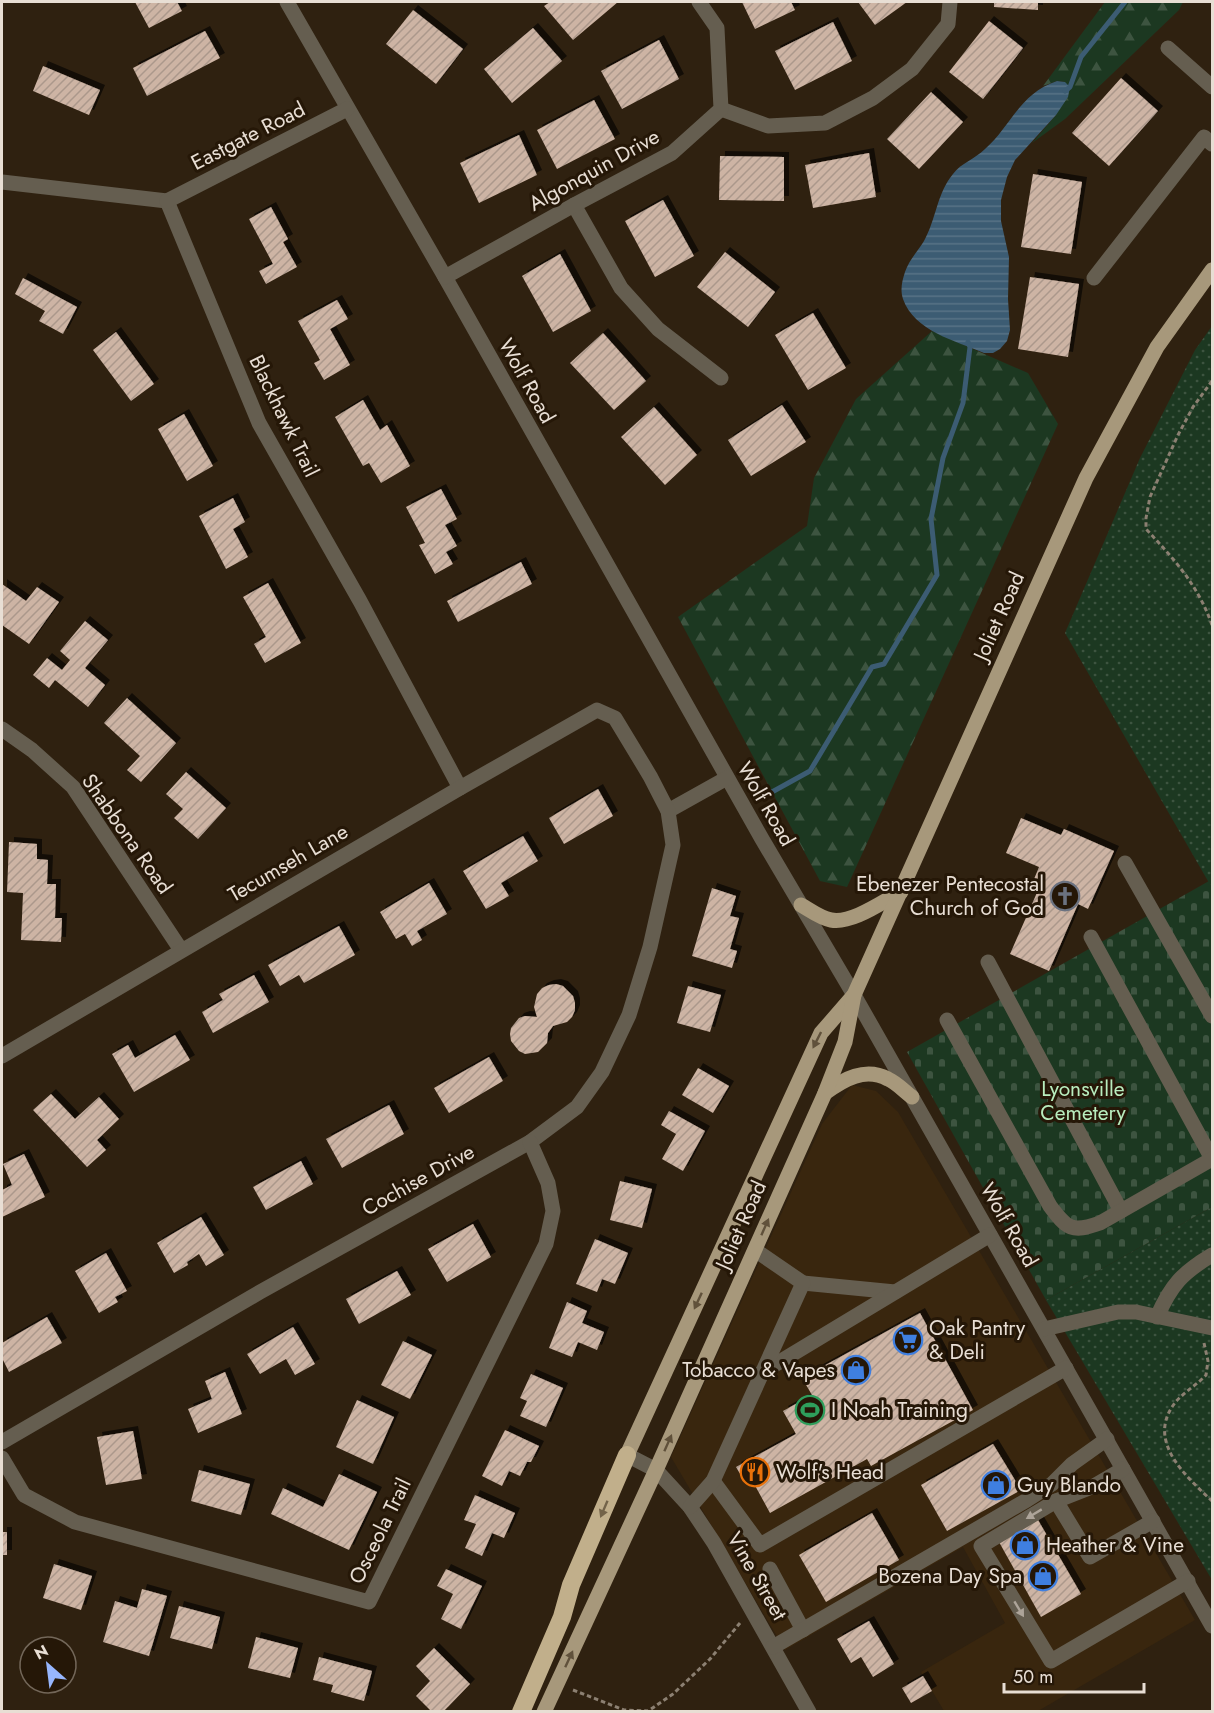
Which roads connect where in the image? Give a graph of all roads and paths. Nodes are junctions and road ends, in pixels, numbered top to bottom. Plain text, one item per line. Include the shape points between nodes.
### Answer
1 (286, 2) edge
2 (699, 2) edge
3 (950, 2) edge
4 (1168, 48) dead end
5 (1212, 87) edge
6 (348, 109) junction
7 (721, 109) junction
8 (1210, 136) edge
9 (2, 182) edge
10 (166, 201) junction
11 (574, 205) junction
12 (1212, 270) edge
13 (445, 277) junction
14 (1094, 278) dead end
15 (721, 378) dead end
16 (1212, 381) edge
17 (1212, 625) edge
18 (597, 710) joint
19 (2, 729) edge
20 (727, 778) junction
21 (460, 788) junction
22 (668, 811) junction
23 (1125, 863) dead end
24 (901, 892) junction
25 (801, 905) junction
26 (1091, 937) dead end
27 (181, 950) junction
28 (988, 962) dead end
29 (854, 995) junction
30 (1212, 1016) edge
31 (947, 1020) dead end
32 (2, 1056) edge
33 (825, 1093) junction
34 (912, 1097) junction
35 (530, 1142) junction
36 (1212, 1159) edge
37 (1121, 1211) junction
38 (990, 1235) junction
39 (755, 1251) junction
40 (1212, 1256) edge
41 (803, 1283) junction
42 (895, 1292) junction
43 (1157, 1317) junction
44 (1208, 1327) edge
45 (1044, 1329) junction
46 (1066, 1368) junction
47 (761, 1373) junction
48 (1107, 1439) junction
49 (2, 1442) edge
50 (627, 1455) junction
51 (2, 1458) edge
52 (1124, 1469) junction
53 (656, 1470) junction
54 (713, 1481) junction
55 (1056, 1501) junction
56 (1212, 1501) edge
57 (690, 1508) junction
58 (1153, 1521) junction
59 (770, 1569) dead end
60 (1188, 1581) junction
61 (571, 1585) junction
62 (752, 1609) junction
63 (1212, 1626) edge
64 (803, 1630) junction
65 (773, 1647) junction
66 (557, 1684) junction
67 (511, 1712) edge
68 (520, 1712) edge
69 (544, 1712) edge
70 (809, 1712) edge

1 - 6 street, Wolf Road
2 - 7 street via 717,28
3 - 7 street via 948,24 912,69 873,98 825,123 768,126
4 - 5 street
6 - 10 street, Eastgate Road
6 - 13 street, Wolf Road
7 - 11 street, Algonquin Drive via 672,153
8 - 14 street
9 - 10 street
10 - 21 street, Blackhawk Trail via 259,423
11 - 13 street, Algonquin Drive
11 - 15 street via 621,288 658,329
12 - 24 main road, Joliet Road via 1156,347 1086,478
13 - 20 street, Wolf Road
16 - 17 path via 1178,435 1150,497 1146,518 1146,529 1194,585
18 - 21 street, Tecumseh Lane
18 - 22 street, Cochise Drive via 615,718
19 - 27 street, Shabbona Road via 32,750 73,788
20 - 22 street
20 - 25 street, Wolf Road
21 - 27 street, Tecumseh Lane
22 - 35 street, Cochise Drive via 673,845 650,947 629,1015 602,1072 577,1107
23 - 30 street
24 - 25 main road via 848,918 831,920
24 - 29 main road, Joliet Road
25 - 29 street, Wolf Road
26 - 36 street
27 - 32 street, Tecumseh Lane
28 - 37 street
29 - 33 main road, Joliet Road via 845,1042
29 - 34 street, Wolf Road
29 -> 50 main road, Joliet Road via 821,1033
31 - 37 street via 1059,1218 1066,1225 1085,1228
33 - 34 main road via 850,1077 869,1074 888,1078
39 -> 33 main road, Joliet Road
34 - 38 street, Wolf Road
35 - 49 street, Cochise Drive
35 - 51 street, Osceola Trail via 548,1183 553,1211 546,1244 369,1602 75,1522 24,1495
36 - 37 street
38 - 42 street
38 - 45 street, Wolf Road
39 - 41 street
53 -> 39 main road, Joliet Road
40 - 43 street via 1179,1279
41 - 42 street
41 - 47 street
42 - 47 street
43 - 44 street
43 - 45 street via 1118,1312
44 - 56 path via 1206,1376 1172,1407 1164,1437 1180,1469
45 - 46 street, Wolf Road
46 - 48 street, Wolf Road
46 - 54 street via 760,1545
47 - 54 street
48 - 52 street, Wolf Road
48 - 64 street via 1028,1500
50 - 53 street
50 -> 61 highway, Joliet Road
52 - 55 street
52 - 58 street, Wolf Road
53 - 57 street, Vine Street
66 -> 53 main road, Joliet Road
54 - 57 street
55 - 58 street via 1090,1557
55 -> 60 street via 981,1546 1051,1661
57 - 62 street, Vine Street
58 - 60 street, Wolf Road
59 - 64 street
60 - 63 street, Wolf Road
61 - 67 highway via 566,1584
61 - 68 highway, Joliet Road via 562,1617
62 - 65 street, Vine Street
62 - 66 path via 710,1659 673,1694 648,1711 624,1710
64 - 65 street
65 - 70 street, Vine Street
66 - 69 main road, Joliet Road

